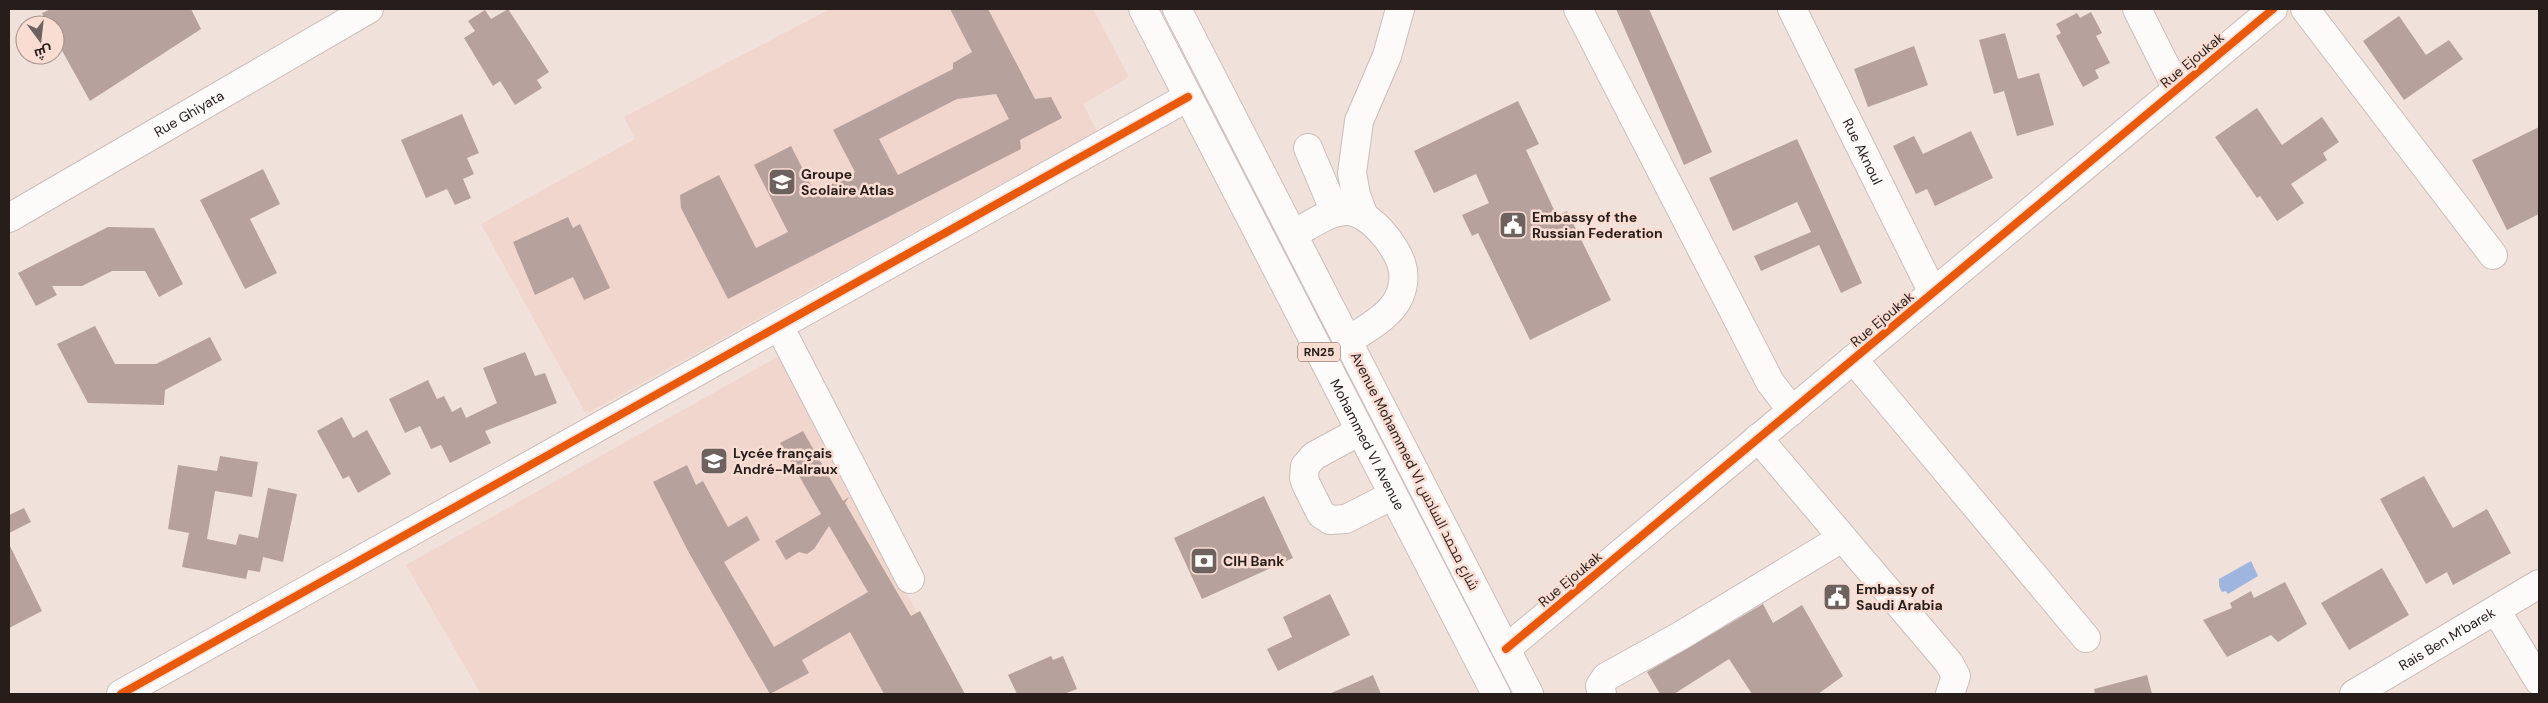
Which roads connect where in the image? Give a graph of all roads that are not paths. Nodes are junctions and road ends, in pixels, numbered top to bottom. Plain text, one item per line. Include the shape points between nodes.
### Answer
1 (368, 9) edge
2 (1143, 9) edge
3 (1177, 9) edge
4 (1400, 9) edge
5 (1578, 9) edge
6 (1792, 9) edge
7 (2137, 9) edge
8 (2273, 9) edge
9 (2305, 9) edge
10 (2176, 89) junction
11 (1188, 97) junction
12 (1308, 148) dead end
13 (1335, 212) junction
14 (1364, 216) junction
15 (9, 218) edge
16 (1294, 234) junction
17 (2493, 255) dead end
18 (1934, 293) junction
19 (779, 326) junction
20 (1348, 341) junction
21 (1853, 360) junction
22 (1792, 411) junction
23 (1360, 431) junction
24 (1758, 438) junction
25 (1394, 496) junction
26 (1842, 538) junction
27 (910, 579) dead end
28 (2539, 584) edge
29 (2496, 610) junction
30 (2086, 638) dead end
31 (1506, 649) junction
32 (2539, 681) edge
33 (121, 694) edge
34 (1496, 694) edge
35 (1529, 694) edge
36 (1602, 694) edge
37 (1950, 694) edge
38 (2354, 694) edge

1 - 15 street, Rue Ghiyata
2 - 11 street, Mohammed VI Avenue / RN25
3 - 16 street, Avenue Mohammed VI شارع محمد السادس / RN25
4 - 14 street via 1387,56 1359,121 1352,173
5 - 22 street via 1770,382
6 - 18 street, Rue Aknoul
7 - 10 street
8 - 10 street, Rue Ejoukak
9 - 17 street
10 - 18 street, Rue Ejoukak
11 - 19 street
11 - 23 street, Mohammed VI Avenue / RN25
12 - 13 street
13 - 14 street via 1348,210
13 - 16 street
14 - 20 street via 1394,248 1402,267 1403,284 1397,300 1380,320
16 - 20 street, Avenue Mohammed VI شارع محمد السادس / RN25
18 - 21 street, Rue Ejoukak
19 - 27 street
19 - 33 street
20 - 31 street, Avenue Mohammed VI شارع محمد السادس / RN25
21 - 22 street, Rue Ejoukak
21 - 30 street
22 - 24 street, Rue Ejoukak
23 - 25 street, Mohammed VI Avenue / RN25
23 - 25 street via 1314,456 1305,466 1304,478 1314,501 1321,514 1336,521
24 - 26 street
24 - 31 street, Rue Ejoukak
25 - 34 street, Mohammed VI Avenue / RN25
26 - 36 street via 1606,677 1600,686
26 - 37 street via 1948,663 1956,676
28 - 29 street, Rais Ben M’barek
29 - 32 street
29 - 38 street, Rais Ben M’barek
31 - 35 street, Avenue Mohammed VI شارع محمد السادس / RN25

